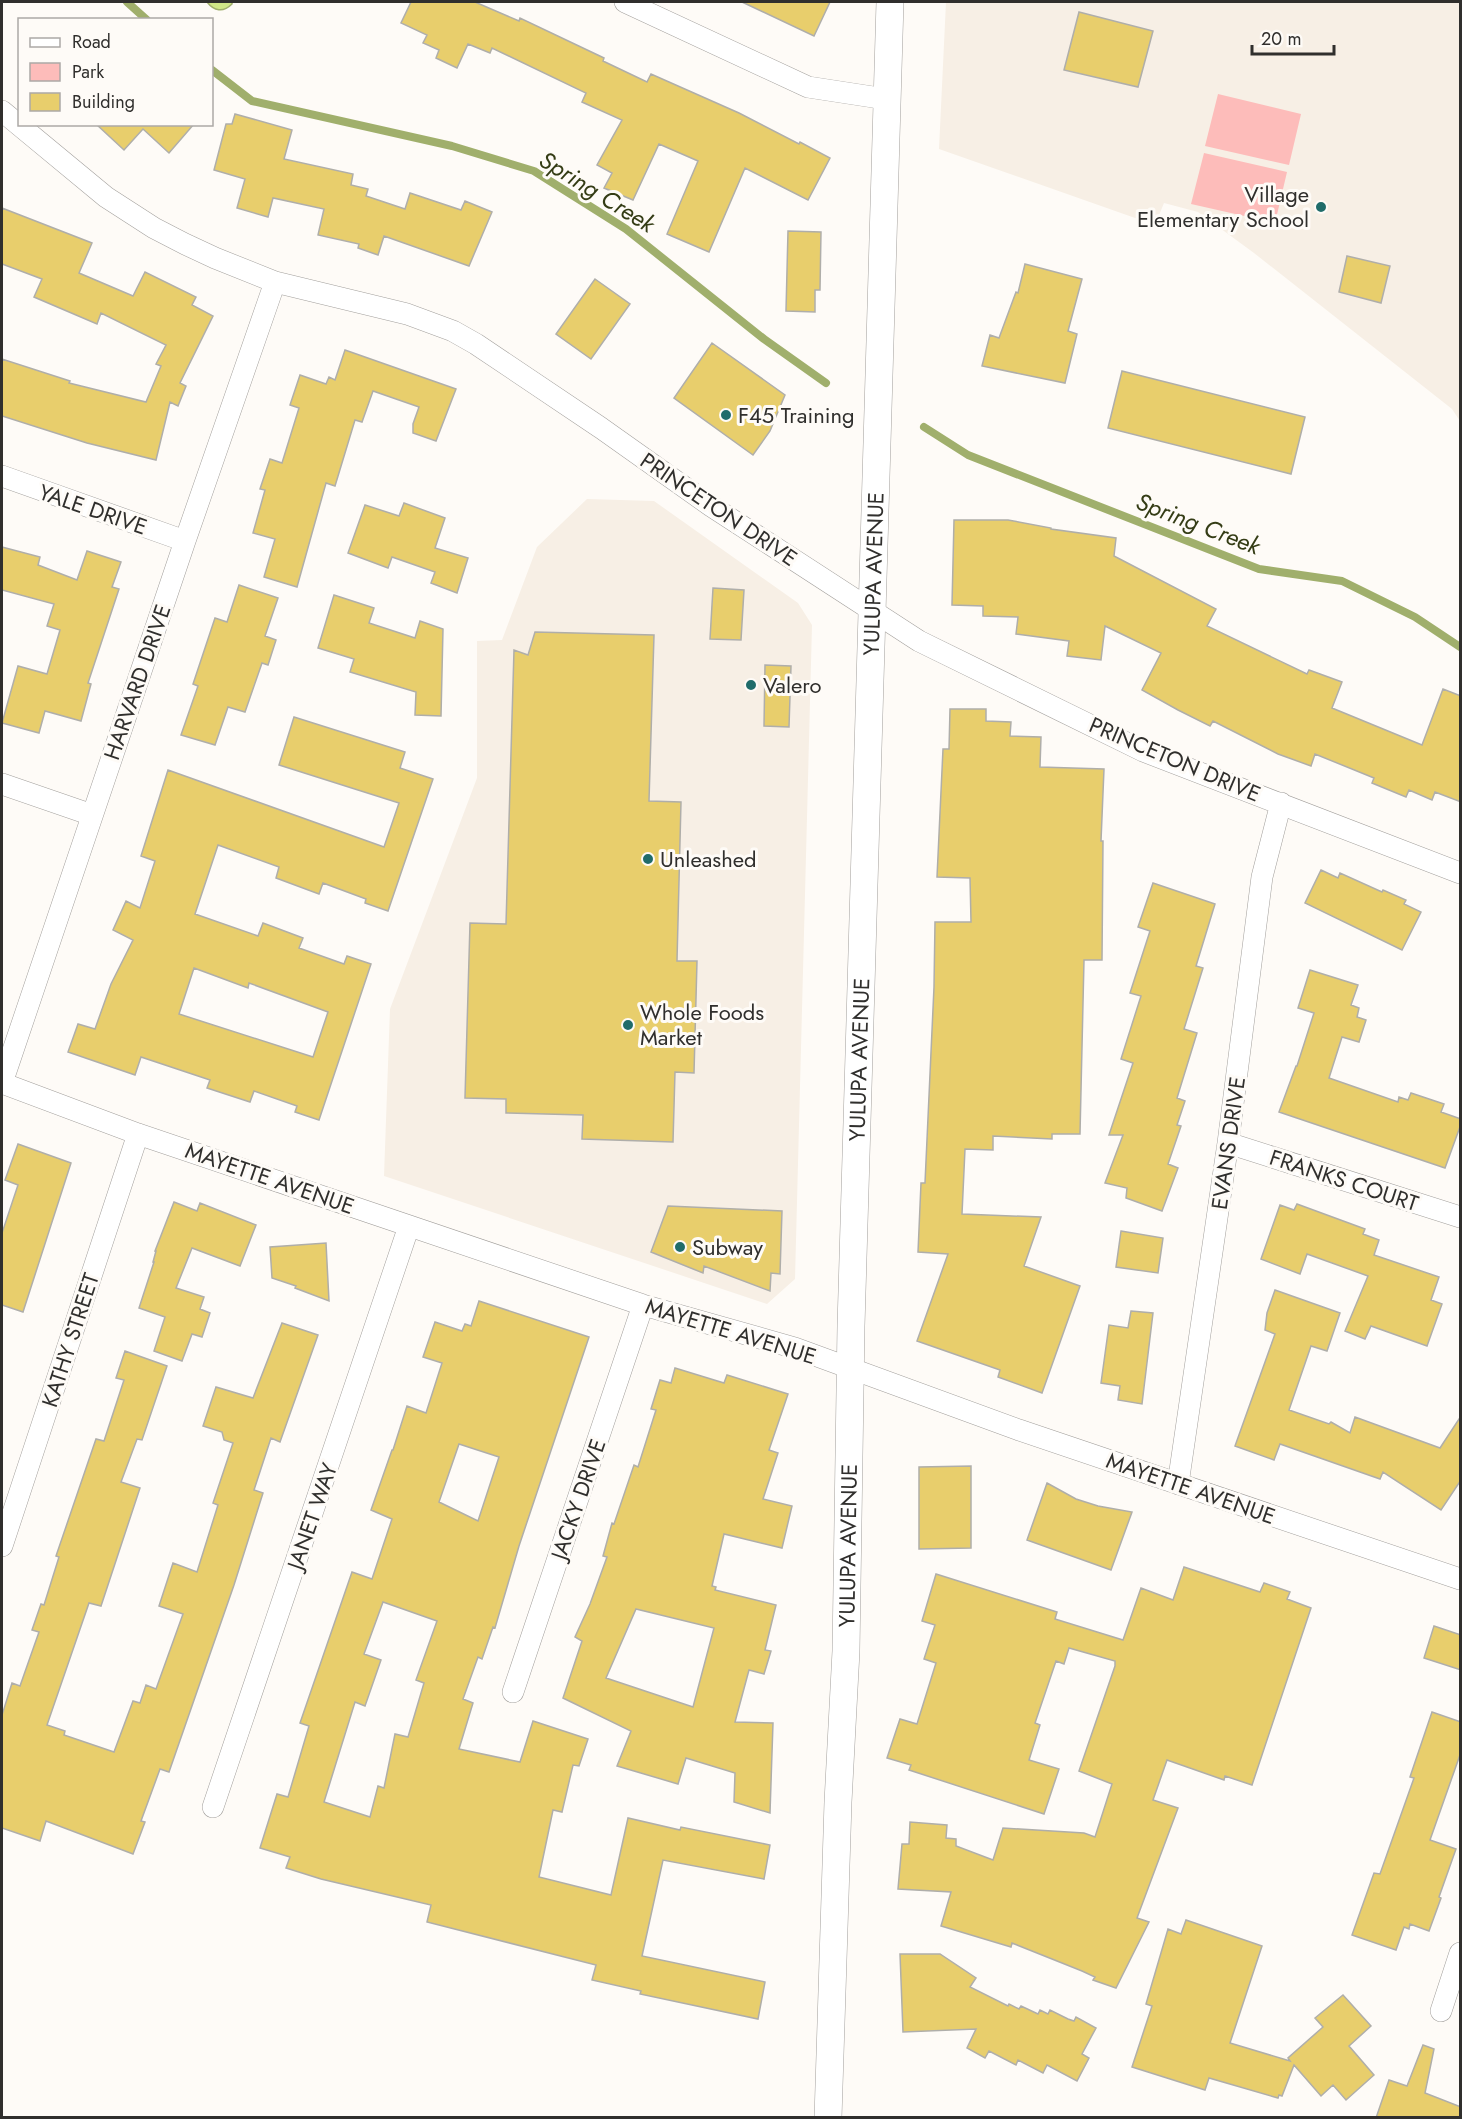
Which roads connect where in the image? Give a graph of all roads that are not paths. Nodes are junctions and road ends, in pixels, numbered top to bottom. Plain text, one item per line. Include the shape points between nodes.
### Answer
1 (625, 2) edge
2 (890, 2) edge
3 (886, 99) junction
4 (2, 111) edge
5 (18, 124) edge
6 (20, 126) edge
7 (275, 282) junction
8 (2, 476) edge
9 (185, 541) junction
10 (871, 611) junction
11 (2, 784) edge
12 (1281, 803) junction
13 (92, 815) junction
14 (1461, 873) edge
15 (2, 1083) edge
16 (138, 1134) junction
17 (1228, 1143) junction
18 (1461, 1217) edge
19 (410, 1226) junction
20 (643, 1305) junction
21 (850, 1368) junction
22 (1178, 1484) junction
23 (2, 1546) edge
24 (1461, 1580) edge
25 (513, 1692) dead end
26 (213, 1807) dead end
27 (1461, 1953) edge
28 (1441, 2011) dead end
29 (828, 2118) edge

1 - 3 street via 808,87
2 - 3 street, YULUPA AVENUE
3 - 10 street, YULUPA AVENUE
4 - 5 street, PRINCETON DRIVE
6 - 7 street, PRINCETON DRIVE via 127,212 215,258
7 - 9 street, HARVARD DRIVE
7 - 10 street, PRINCETON DRIVE via 407,314 461,335
8 - 9 street, YALE DRIVE
9 - 13 street, HARVARD DRIVE
10 - 12 street, PRINCETON DRIVE via 919,641 1143,751
10 - 21 street, YULUPA AVENUE
11 - 13 street
12 - 14 street, PRINCETON DRIVE
12 - 17 street, EVANS DRIVE via 1262,877
13 - 15 street, HARVARD DRIVE
15 - 16 street, MAYETTE AVENUE
16 - 19 street, MAYETTE AVENUE
16 - 23 street, KATHY STREET
17 - 18 street, FRANKS COURT
17 - 22 street, EVANS DRIVE
19 - 20 street, MAYETTE AVENUE
19 - 26 street, JANET WAY
20 - 21 street, MAYETTE AVENUE via 795,1348
20 - 25 street, JACKY DRIVE
21 - 22 street, MAYETTE AVENUE
21 - 29 street, YULUPA AVENUE via 846,1651
22 - 24 street, MAYETTE AVENUE
27 - 28 street

